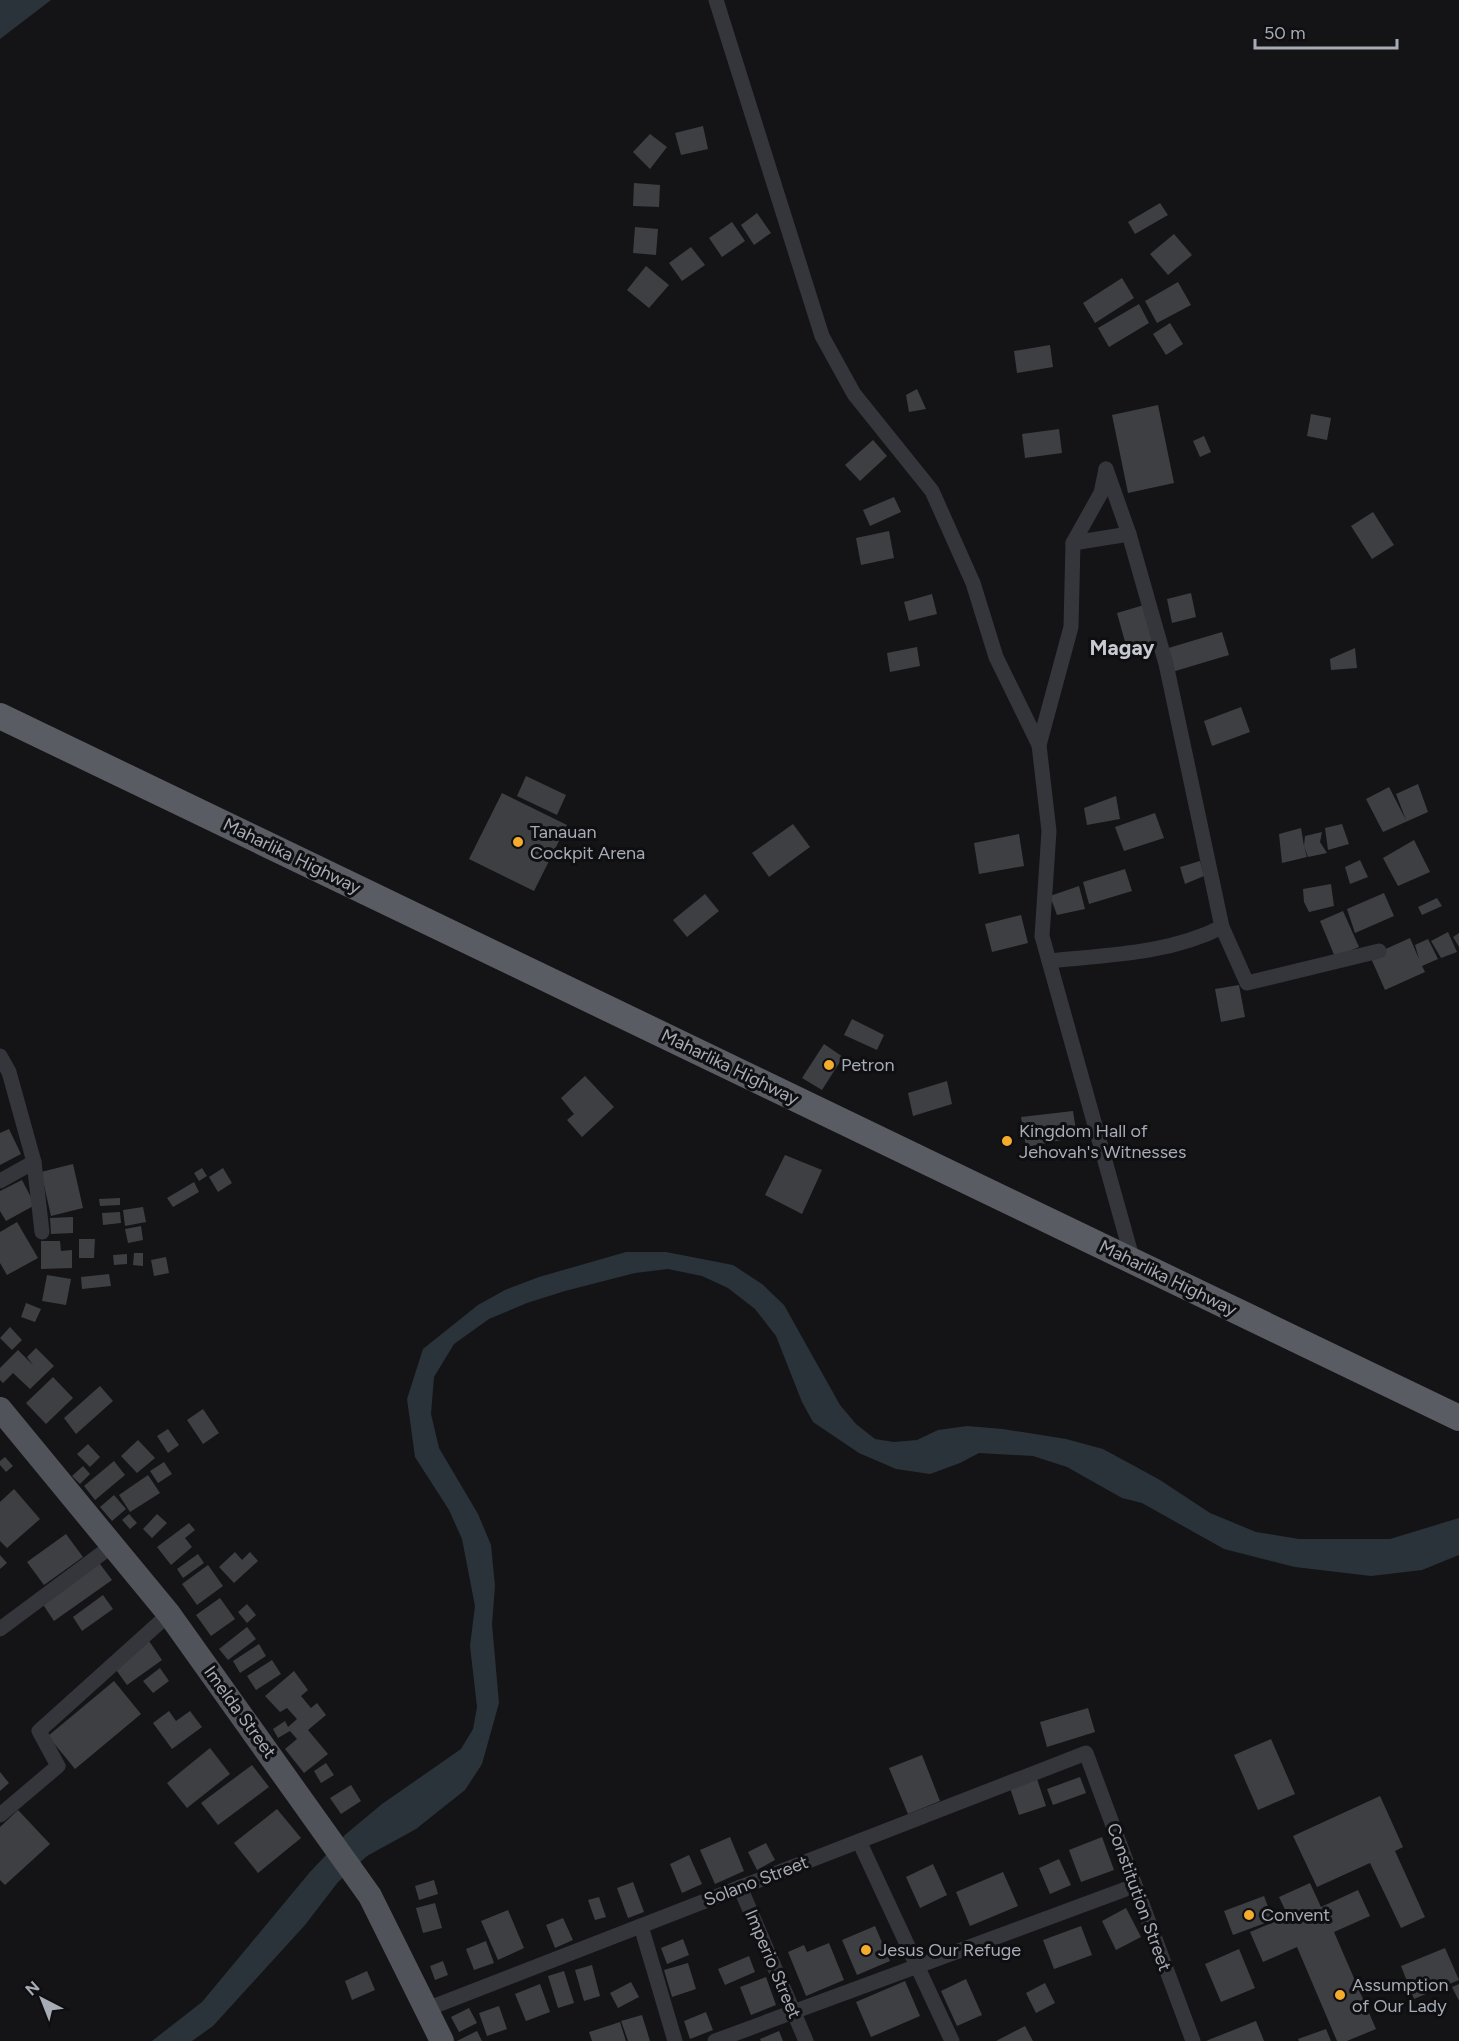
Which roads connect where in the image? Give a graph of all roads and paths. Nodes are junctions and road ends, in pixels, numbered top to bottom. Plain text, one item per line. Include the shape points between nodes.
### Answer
1 (716, 0) edge
2 (1129, 534) junction
3 (1072, 543) junction
4 (0, 716) edge
5 (1039, 745) junction
6 (1222, 927) junction
7 (1379, 951) dead end
8 (1049, 961) junction
9 (0, 1056) edge
10 (34, 1162) junction
11 (0, 1181) edge
12 (42, 1232) dead end
13 (1133, 1261) junction
14 (0, 1409) edge
15 (1459, 1418) edge
16 (113, 1545) junction
17 (170, 1614) junction
18 (0, 1629) edge
19 (1086, 1753) joint
20 (0, 1815) edge
21 (859, 1841) junction
22 (1134, 1886) junction
23 (741, 1887) junction
24 (641, 1926) junction
25 (915, 1967) junction
26 (427, 2009) junction
27 (794, 2012) junction
28 (442, 2041) edge
29 (675, 2041) edge
30 (715, 2041) edge
31 (806, 2041) edge
32 (952, 2041) edge
33 (1193, 2041) edge

1 - 5 street via 822,336 854,394 932,491 973,583 996,657
2 - 3 street
2 - 3 street via 1106,469 1101,494
2 - 6 street via 1166,664
3 - 5 street via 1071,627
4 - 13 highway, Maharlika Highway
5 - 8 street via 1049,831 1042,936
6 - 7 street via 1247,983
6 - 8 street via 1200,938 1140,952
8 - 13 street
9 - 10 street via 9,1072
10 - 11 street
10 - 12 street
13 - 15 highway, Maharlika Highway
14 - 16 main road, Imelda Street
16 - 17 main road, Imelda Street
16 - 18 street
17 - 20 street via 39,1731 58,1766
17 - 26 main road, Imelda Street via 370,1896
19 - 21 street, Solano Street
19 - 22 street, Constitution Street
21 - 23 street, Solano Street
21 - 25 street
22 - 25 street
22 - 33 street, Constitution Street
23 - 24 street, Solano Street
23 - 27 street, Imperio Street
24 - 26 street, Solano Street
24 - 29 street
25 - 27 street
25 - 32 street
26 - 28 main road, Imelda Street
27 - 30 street
27 - 31 street, Imperio Street

